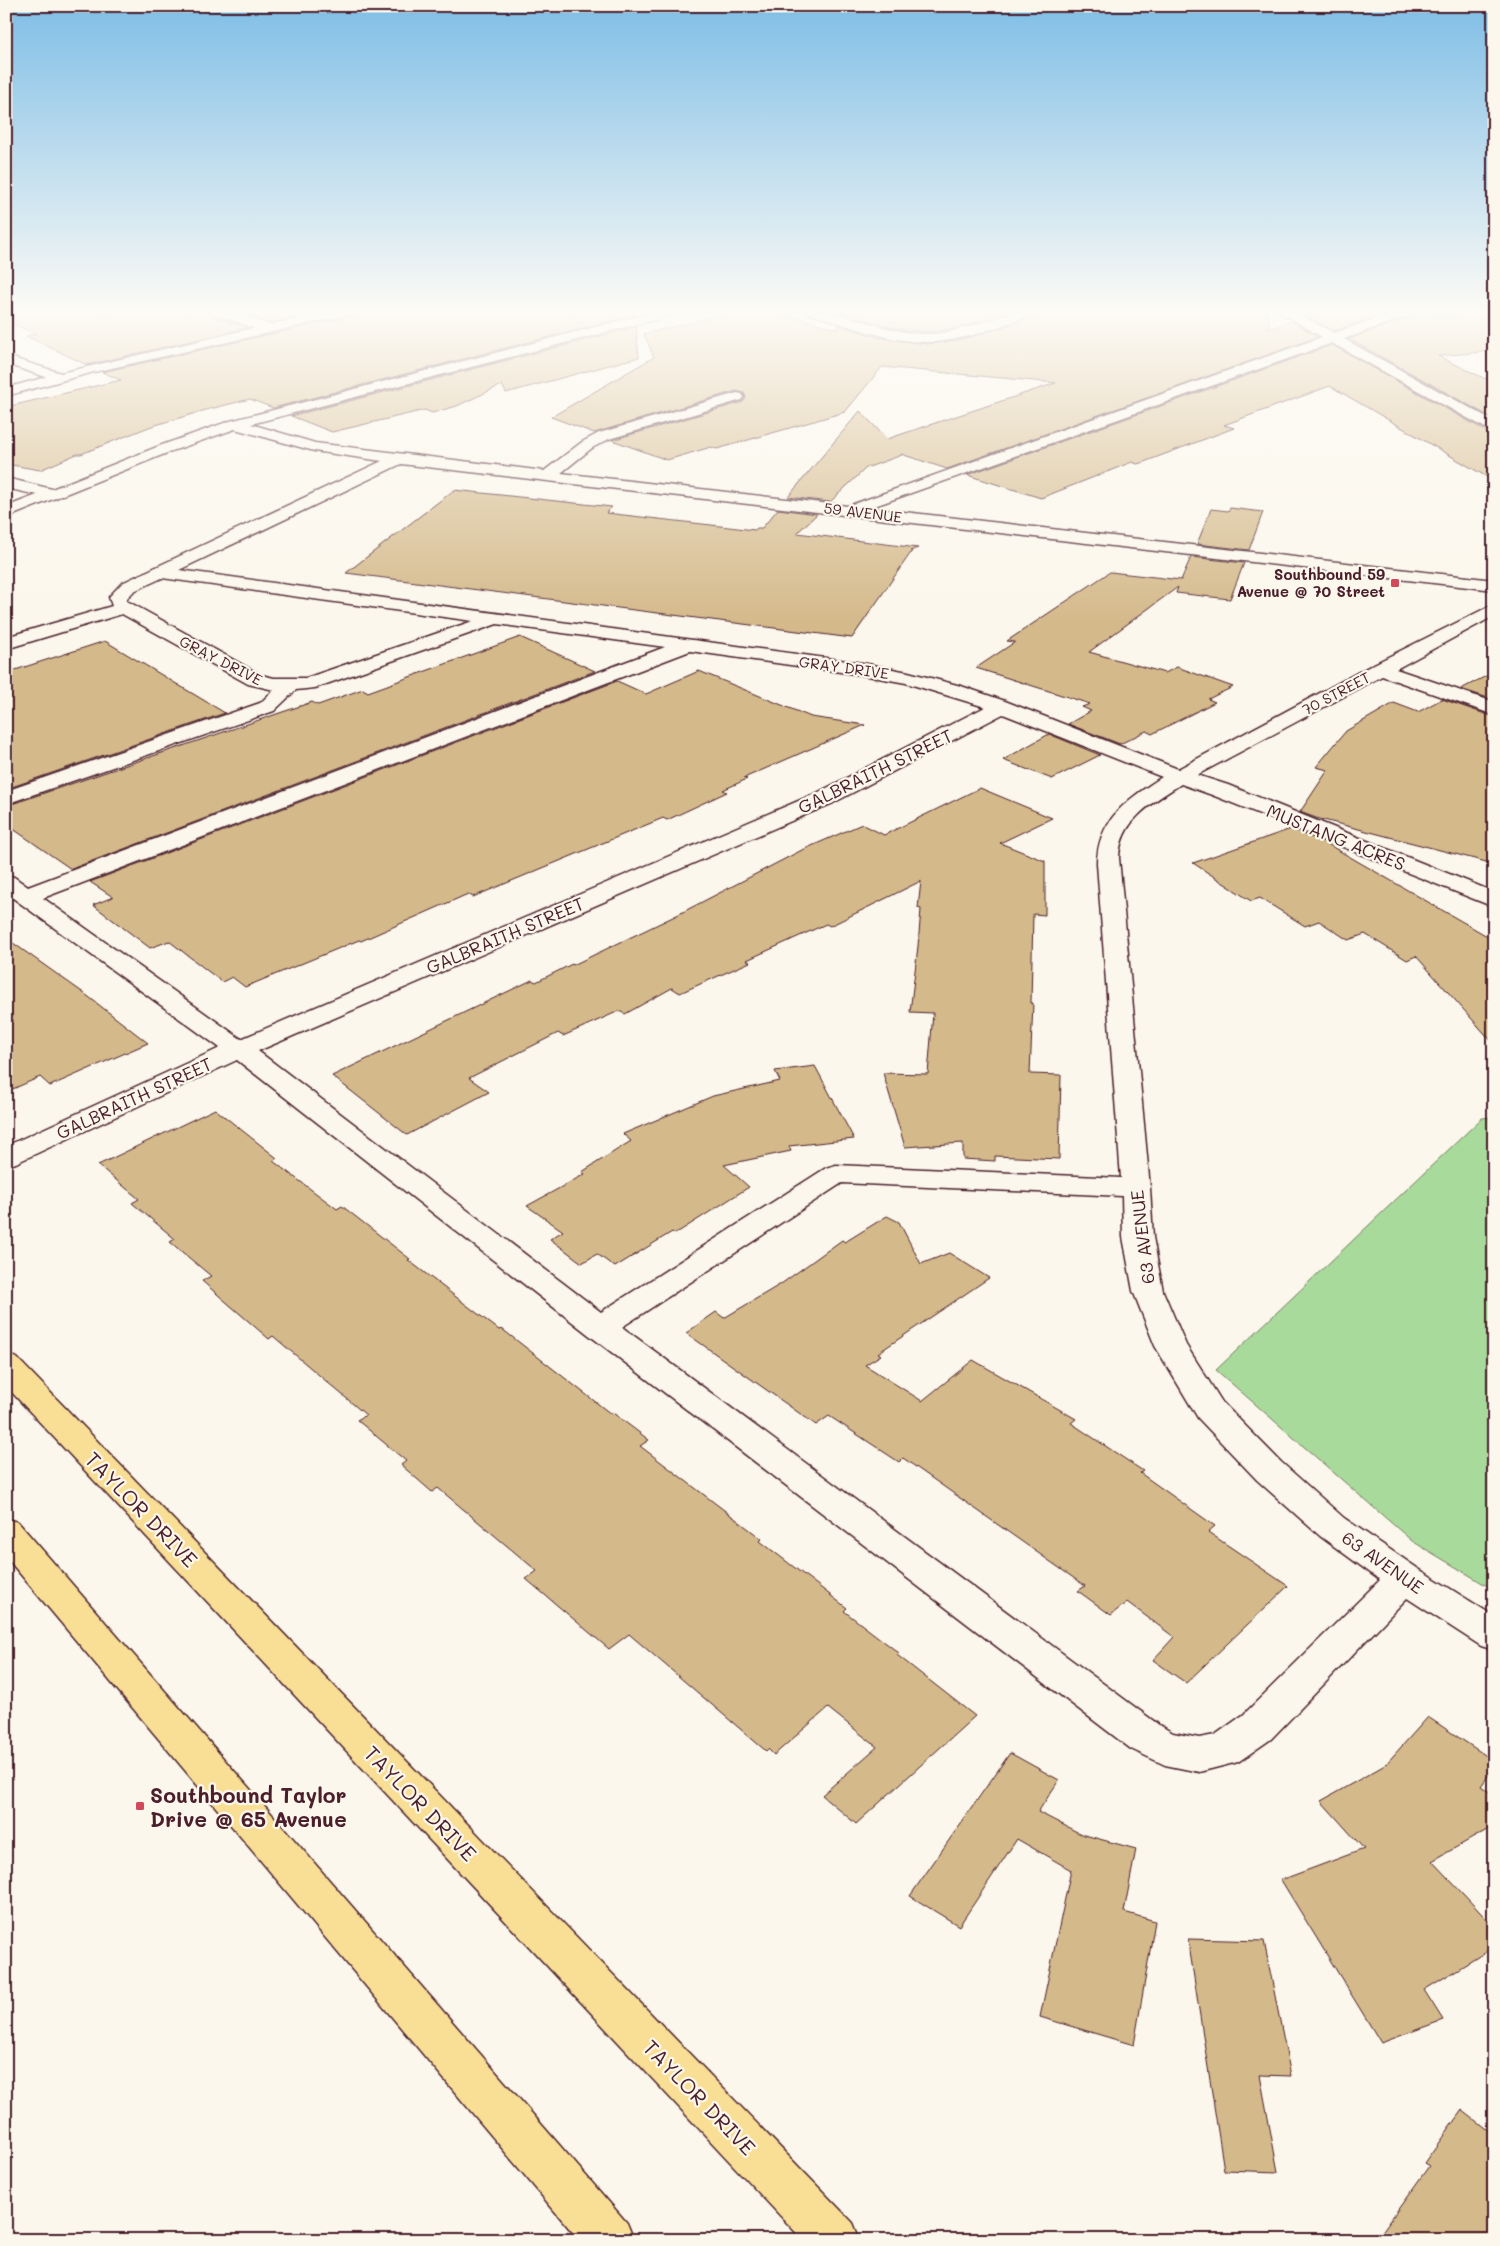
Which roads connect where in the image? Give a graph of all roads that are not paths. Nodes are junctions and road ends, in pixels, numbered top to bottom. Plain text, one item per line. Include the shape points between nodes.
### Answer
1 (271, 415) edge
2 (677, 415) edge
3 (1117, 415) edge
4 (1472, 415) edge
5 (235, 424) junction
6 (1494, 427) edge
7 (399, 459) junction
8 (549, 475) junction
9 (6, 483) edge
10 (54, 494) junction
11 (849, 510) junction
12 (6, 513) edge
13 (158, 572) junction
14 (1494, 585) edge
15 (124, 608) junction
16 (1494, 609) edge
17 (495, 619) junction
18 (6, 643) edge
19 (688, 646) junction
20 (1379, 669) junction
21 (290, 686) junction
22 (1000, 707) junction
23 (1494, 708) edge
24 (1178, 777) junction
25 (6, 798) edge
26 (6, 882) edge
27 (26, 896) junction
28 (1494, 900) edge
29 (239, 1049) junction
30 (6, 1157) edge
31 (1136, 1188) junction
32 (600, 1327) junction
33 (6, 1366) edge
34 (6, 1532) edge
35 (1404, 1578) junction
36 (1494, 1635) edge
37 (610, 2240) edge
38 (836, 2240) edge

1 - 5 street
2 - 8 street via 599,438
3 - 11 street
4 - 6 street
5 - 7 street, 59 AVENUE via 314,447
5 - 10 street
7 - 8 street, 59 AVENUE
7 - 13 street
8 - 11 street, 59 AVENUE
9 - 10 street
10 - 12 street
11 - 14 street, 59 AVENUE
13 - 15 street via 123,590 118,602
13 - 17 street, GRAY DRIVE
15 - 18 street
15 - 21 street, GRAY DRIVE via 255,680
16 - 20 street, 70 STREET
17 - 19 street, GRAY DRIVE
17 - 21 street, GRAY DRIVE via 322,680
19 - 22 street, GRAY DRIVE via 886,672 945,686
19 - 27 street
20 - 23 street
20 - 24 street, 70 STREET
21 - 25 street via 266,707
22 - 24 street, GRAY DRIVE
22 - 29 street, GALBRAITH STREET via 825,798
24 - 28 street, MUSTANG ACRES via 1220,790
24 - 31 street, 63 AVENUE via 1130,811 1110,842 1108,864
26 - 27 street
27 - 29 street
29 - 30 street, GALBRAITH STREET
29 - 32 street
31 - 32 street via 836,1174
31 - 35 street, 63 AVENUE via 1138,1237 1148,1291 1171,1346 1210,1410 1269,1472 1332,1527
32 - 35 street via 1138,1731 1165,1748 1199,1755 1224,1750 1257,1727
33 - 38 main road, TAYLOR DRIVE
34 - 37 main road
35 - 36 street, 63 AVENUE

